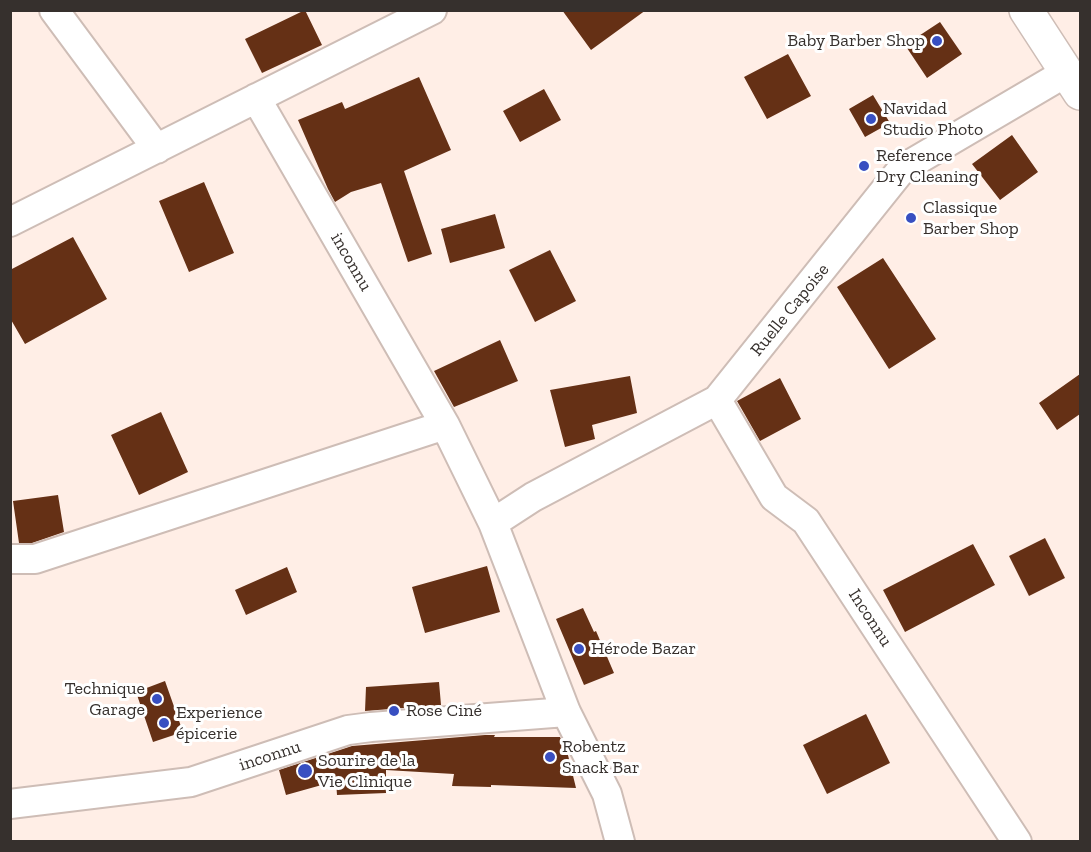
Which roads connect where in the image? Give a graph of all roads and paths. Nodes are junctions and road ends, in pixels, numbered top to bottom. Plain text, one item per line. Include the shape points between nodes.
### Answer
1 (54, 10) edge
2 (432, 10) edge
3 (1026, 10) edge
4 (1074, 82) edge
5 (256, 98) junction
6 (157, 149) junction
7 (10, 222) edge
8 (717, 400) junction
9 (445, 425) junction
10 (493, 523) junction
11 (10, 560) edge
12 (566, 712) junction
13 (10, 804) edge
14 (620, 842) edge
15 (1017, 842) edge

1 - 6 street
2 - 5 street
3 - 4 main road
4 - 8 street, Ruelle Capoise via 902,169
5 - 6 street
5 - 9 street, inconnu
6 - 7 street
8 - 10 street, Ruelle Capoise via 533,497
8 - 15 street, Inconnu via 774,497 806,521
9 - 10 street, inconnu
9 - 11 street via 35,559
10 - 12 street, inconnu
12 - 13 street, inconnu via 348,730 191,782
12 - 14 street, inconnu via 607,794

